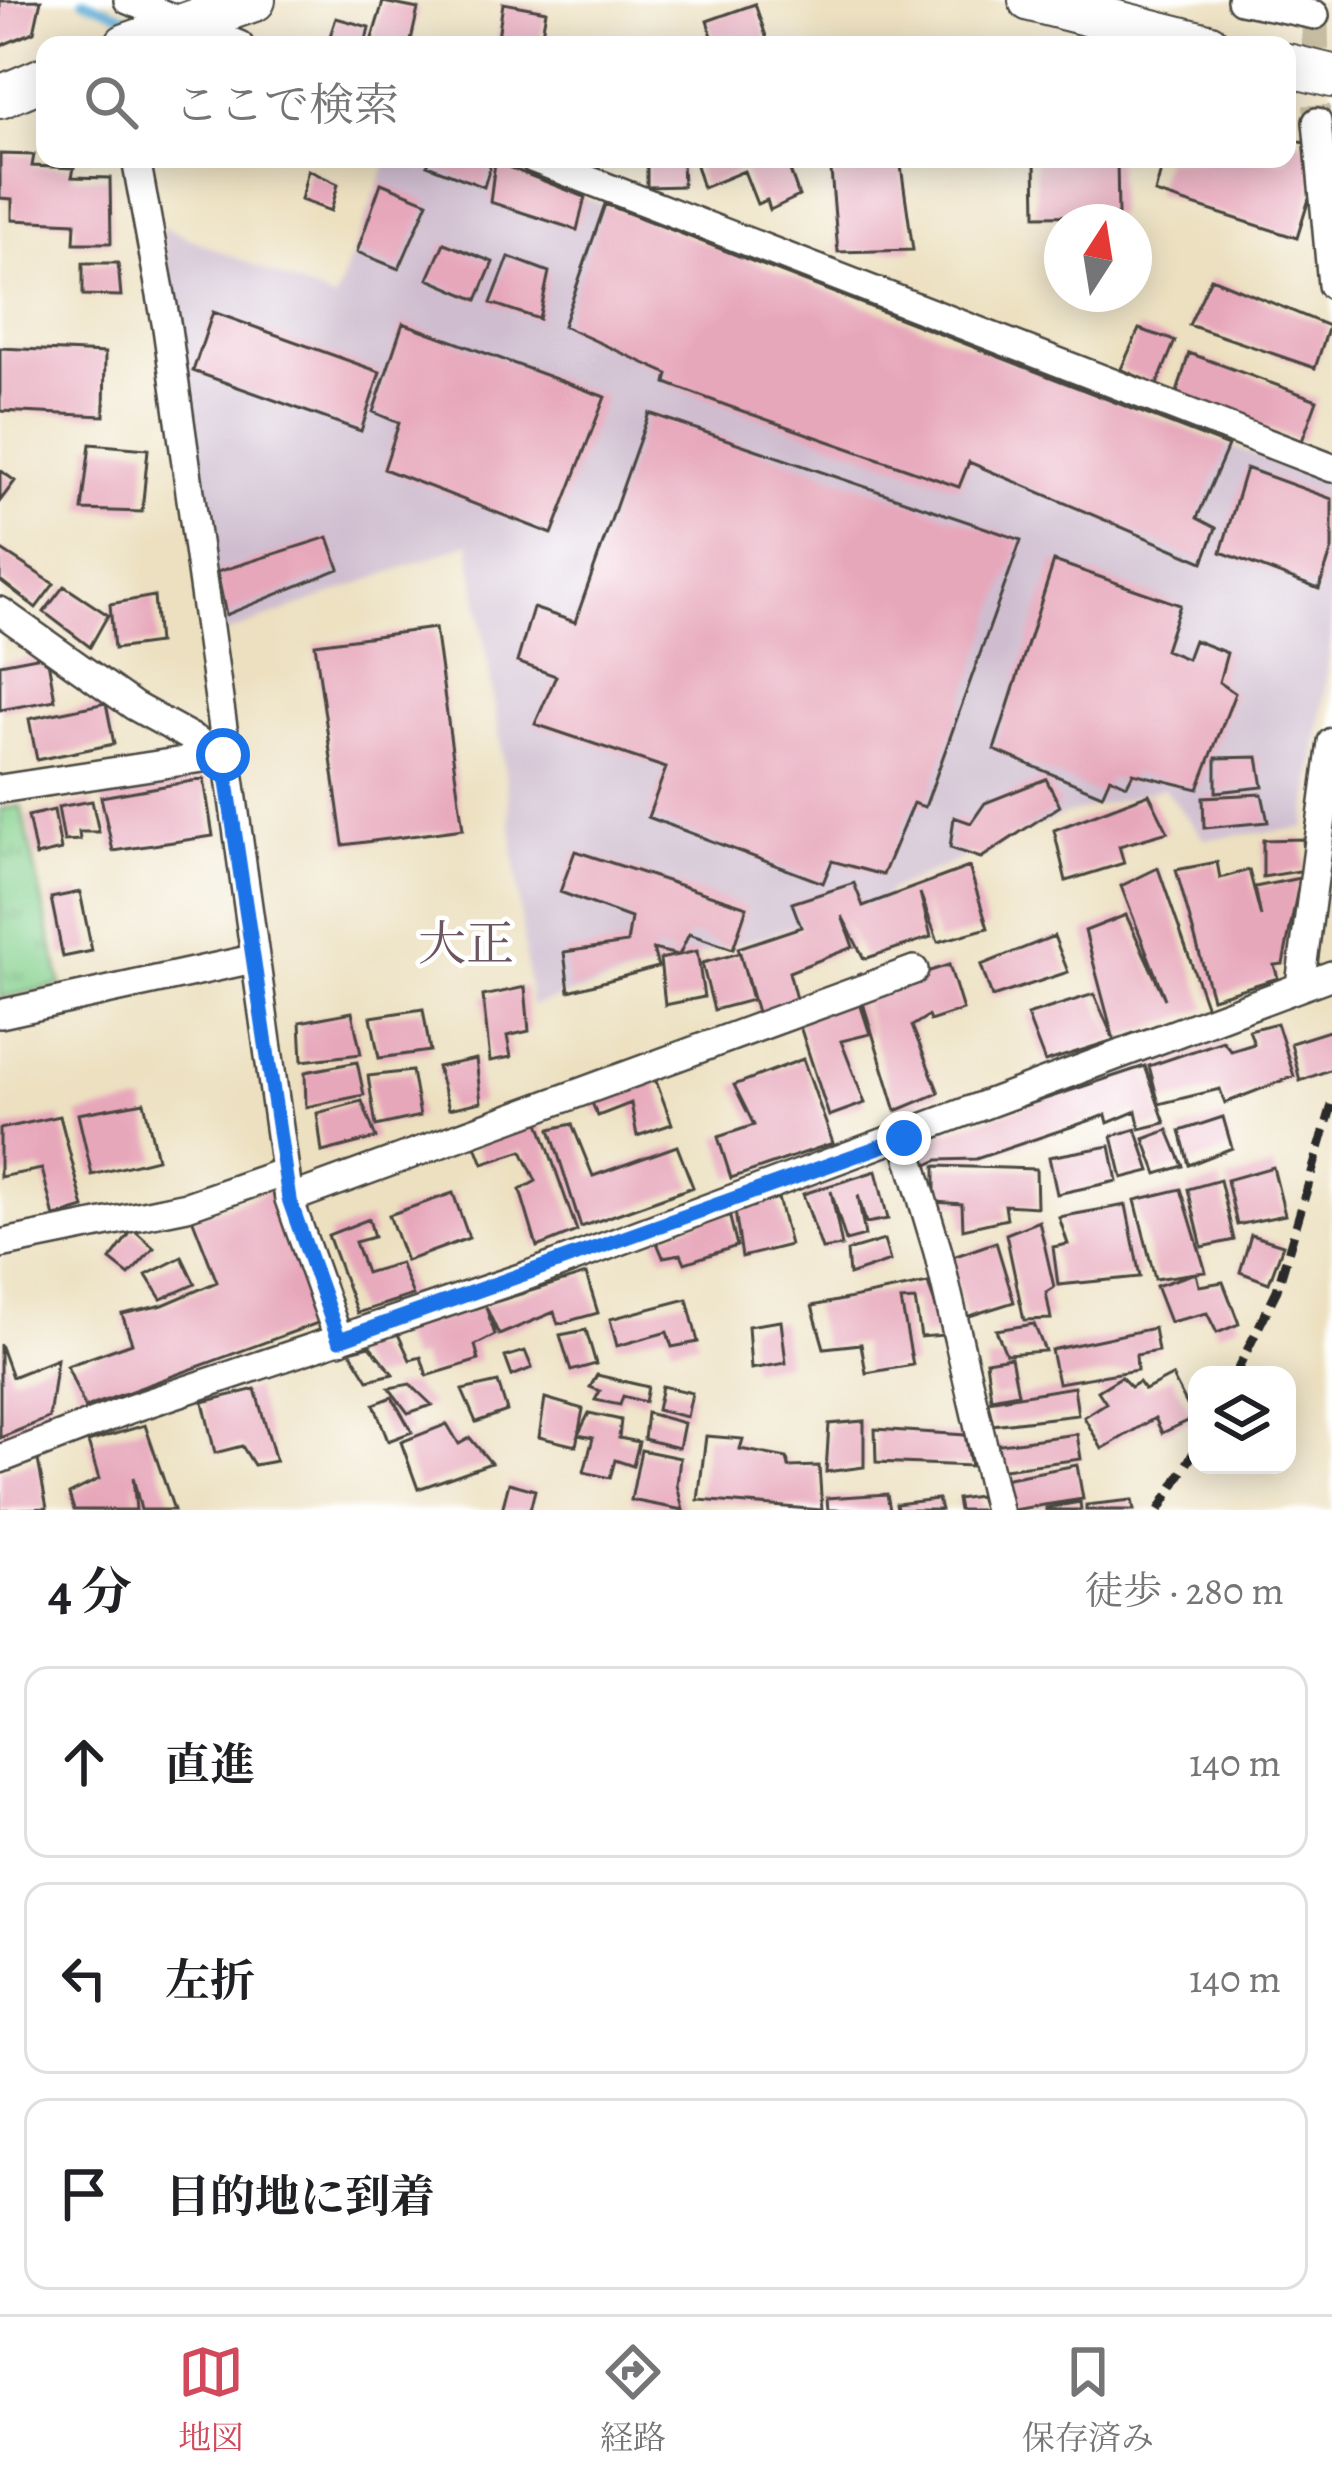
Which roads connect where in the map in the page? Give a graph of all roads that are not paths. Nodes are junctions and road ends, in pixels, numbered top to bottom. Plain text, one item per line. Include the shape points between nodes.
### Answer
1 (128, 0) edge
2 (254, 0) edge
3 (1030, 0) edge
4 (1241, 0) edge
5 (1316, 13) edge
6 (186, 22) junction
7 (149, 36) edge
8 (218, 36) edge
9 (1172, 36) edge
10 (1296, 67) edge
11 (1332, 76) edge
12 (36, 82) edge
13 (0, 97) edge
14 (1317, 122) tunnel mouth
15 (138, 168) edge
16 (558, 168) edge
17 (1332, 285) edge
18 (1332, 468) edge
19 (0, 611) edge
20 (1332, 742) edge
21 (223, 755) junction
22 (0, 789) edge
23 (254, 959) junction
24 (914, 970) dead end
25 (1332, 974) edge
26 (1300, 985) junction
27 (0, 1014) edge
28 (904, 1138) junction
29 (287, 1186) junction
30 (0, 1244) edge
31 (339, 1340) junction
32 (0, 1459) edge
33 (998, 1510) edge

1 - 6 street
2 - 6 highway
3 - 9 highway
4 - 5 street
6 - 7 highway
6 - 8 street
10 - 11 highway
12 - 13 highway
14 - 17 street
15 - 21 street via 167,328
16 - 18 street
19 - 21 street via 134,706
20 - 26 street
21 - 22 street
21 - 23 street
23 - 27 street
23 - 29 street
24 - 29 street
25 - 26 street
26 - 28 street
28 - 31 street
28 - 33 street
29 - 30 street
29 - 31 street
31 - 32 street

